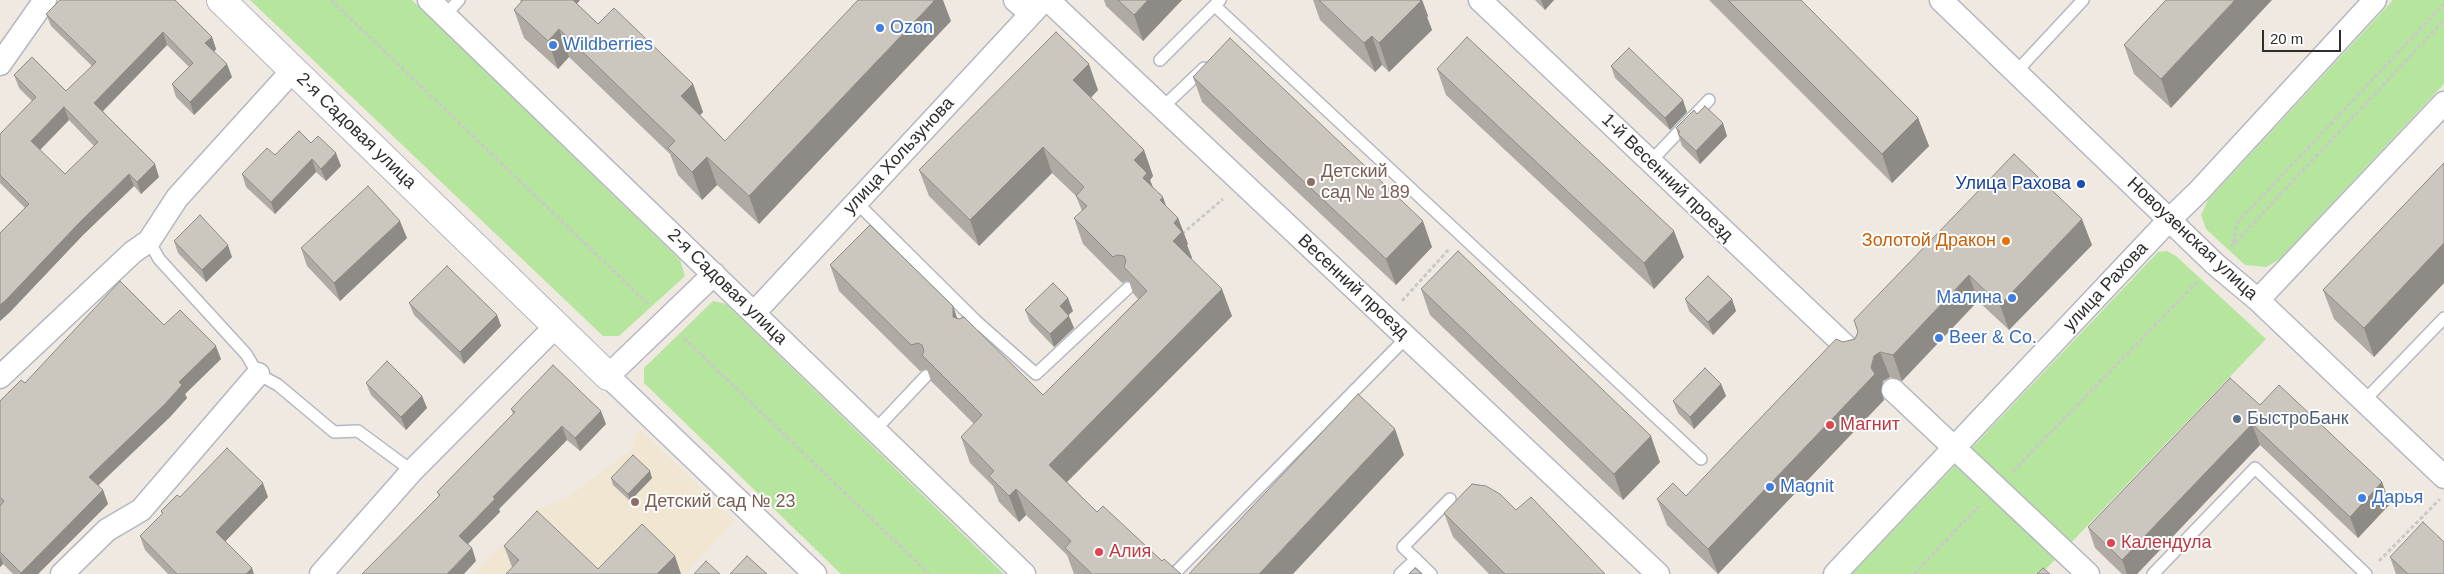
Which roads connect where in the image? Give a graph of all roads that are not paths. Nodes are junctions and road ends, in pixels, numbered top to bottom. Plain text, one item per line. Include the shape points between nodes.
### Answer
1 (45, 0) edge
2 (221, 0) edge
3 (1480, 0) edge
4 (1941, 0) edge
5 (2083, 0) edge
6 (2375, 0) edge
7 (1217, 3) edge
8 (1035, 4) edge
9 (444, 5) edge
10 (1160, 60) dead end
11 (1213, 60) edge
12 (0, 64) edge
13 (293, 70) junction
14 (2016, 72) junction
15 (1709, 100) dead end
16 (2444, 103) edge
17 (1162, 108) junction
18 (1650, 162) junction
19 (856, 202) junction
20 (2169, 220) junction
21 (149, 241) junction
22 (714, 274) junction
23 (1128, 288) edge
24 (2258, 300) junction
25 (754, 313) junction
26 (2444, 318) edge
27 (976, 321) junction
28 (556, 326) junction
29 (1407, 337) junction
30 (968, 338) edge
31 (1855, 354) edge
32 (258, 374) junction
33 (608, 376) junction
34 (926, 376) edge
35 (0, 377) edge
36 (1893, 390) dead end
37 (2364, 400) junction
38 (876, 430) junction
39 (1955, 447) junction
40 (1701, 459) dead end
41 (412, 471) junction
42 (2444, 478) edge
43 (1450, 499) dead end
44 (1416, 559) junction
45 (2370, 571) edge
46 (62, 574) edge
47 (320, 574) edge
48 (815, 574) edge
49 (1024, 574) edge
50 (1174, 574) edge
51 (1400, 574) edge
52 (1431, 574) edge
53 (1658, 574) edge
54 (1835, 574) edge
55 (2088, 574) edge
56 (2153, 574) edge

1 - 12 street
2 - 13 street, 2-я Садовая улица
3 - 18 street, 1-й Весенний проезд
4 - 14 street, Новоузенская улица
5 - 14 lane
6 - 20 street, улица Рахова via 2199,192
7 - 10 lane
7 - 40 lane via 1238,35
8 - 17 street, Весенний проезд
8 - 19 street, улица Хользунова
9 - 22 street, 2-я Садовая улица
11 - 17 lane
13 - 21 street via 177,198
13 - 28 street, 2-я Садовая улица
14 - 20 street, Новоузенская улица
15 - 18 lane
16 - 24 street
17 - 29 street, Весенний проезд
18 - 31 street, 1-й Весенний проезд
19 - 25 street, улица Хользунова
19 - 27 lane
20 - 24 street, Новоузенская улица
20 - 39 street, улица Рахова
21 - 32 lane via 159,259 246,354
21 - 35 street
22 - 25 street, 2-я Садовая улица
22 - 33 street
23 - 27 lane via 1036,374
24 - 37 street, Новоузенская улица
25 - 38 street, 2-я Садовая улица
26 - 37 lane
27 - 30 lane
28 - 33 street, 2-я Садовая улица
28 - 41 street
29 - 50 lane
29 - 53 street, Весенний проезд
32 - 41 lane via 278,385 334,432 358,431
32 - 46 street via 141,510 107,530
33 - 48 street, 2-я Садовая улица
34 - 38 lane
36 - 39 street
37 - 42 street, Новоузенская улица
38 - 49 street, 2-я Садовая улица
39 - 54 street, улица Рахова
39 - 55 street via 1995,489
41 - 47 street
43 - 44 lane via 1403,546
44 - 51 lane
44 - 52 lane
45 - 56 lane via 2255,468

